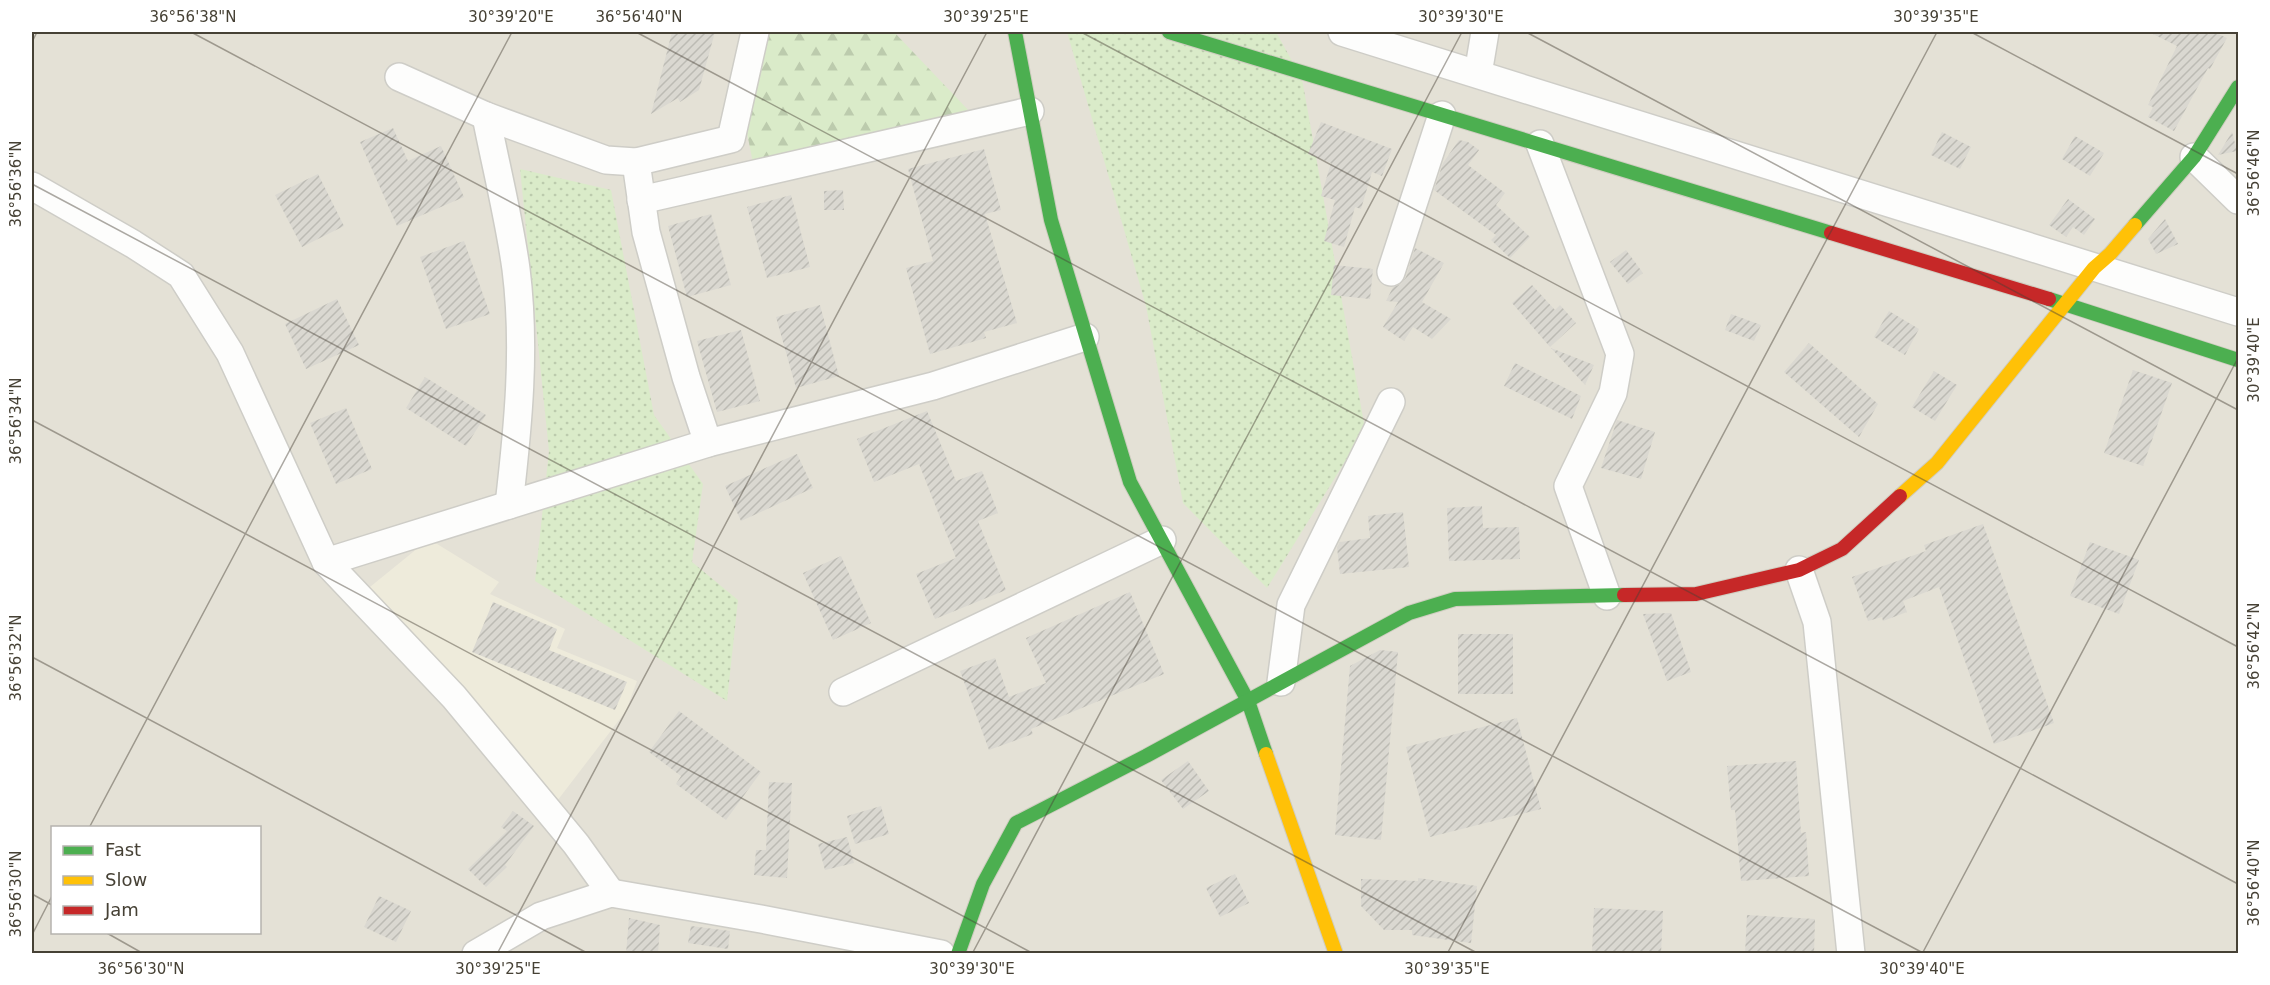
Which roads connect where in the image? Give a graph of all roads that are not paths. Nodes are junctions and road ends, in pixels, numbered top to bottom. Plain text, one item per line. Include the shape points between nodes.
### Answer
1 (755, 32) edge
2 (1015, 32) edge
3 (1169, 32) edge
4 (1342, 32) edge
5 (1485, 32) edge
6 (1478, 74) junction
7 (399, 77) dead end
8 (2238, 87) edge
9 (1030, 111) junction
10 (1442, 115) junction
11 (486, 116) junction
12 (1540, 144) junction
13 (2194, 157) junction
14 (636, 162) junction
15 (32, 186) edge
16 (641, 200) junction
17 (2238, 200) edge
18 (2094, 268) junction
19 (1391, 272) dead end
20 (2065, 304) junction
21 (2238, 312) edge
22 (1085, 337) junction
23 (2238, 360) edge
24 (1391, 402) dead end
25 (708, 442) junction
26 (509, 505) junction
27 (1162, 540) junction
28 (326, 562) junction
29 (1799, 570) junction
30 (1607, 596) junction
31 (1281, 682) junction
32 (843, 692) dead end
33 (1248, 701) junction
34 (610, 893) junction
35 (476, 954) edge
36 (941, 954) edge
37 (958, 954) edge
38 (1336, 954) edge
39 (1851, 954) edge

1 - 14 street via 731,139
2 - 9 street
3 - 10 street
4 - 6 street
5 - 6 street
6 - 18 street
7 - 11 street
8 - 13 street
9 - 16 street
9 - 22 street via 1051,220
10 - 12 street
10 - 19 street
11 - 14 street via 606,160
11 - 26 street via 516,268 520,313 519,405
12 - 20 street
12 - 30 street via 1620,354 1613,393 1568,486
13 - 17 street
13 - 18 street
14 - 16 street
15 - 28 street via 181,275 230,353
16 - 25 street via 646,232 686,377
18 - 20 street
18 - 21 street
20 - 23 street
20 - 29 street via 1937,463 1842,549
22 - 25 street via 933,386
22 - 27 street via 1130,482
24 - 31 street via 1291,605
25 - 26 street
26 - 28 street
27 - 32 street
27 - 33 street
28 - 34 street via 454,697 576,844
29 - 30 street via 1696,594
29 - 39 street via 1817,622
30 - 31 street via 1455,599 1409,613
31 - 33 street
33 - 37 street via 1016,823 983,884
33 - 38 street
34 - 35 street via 541,916
34 - 36 street

